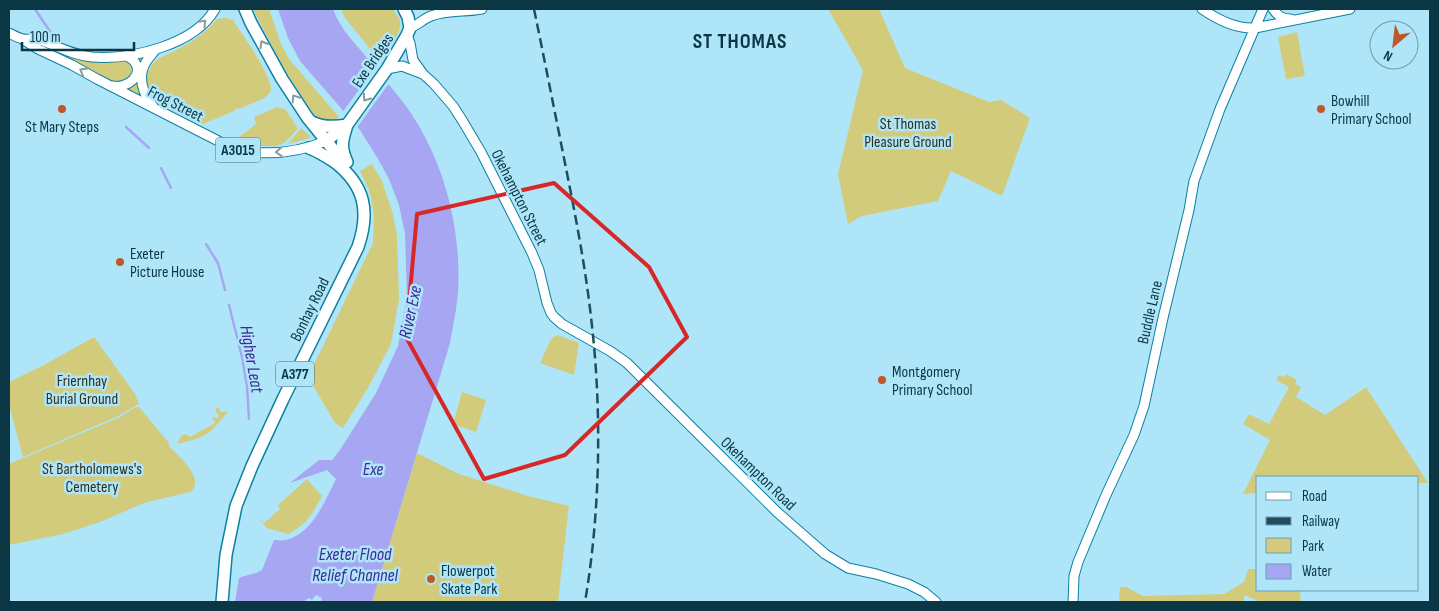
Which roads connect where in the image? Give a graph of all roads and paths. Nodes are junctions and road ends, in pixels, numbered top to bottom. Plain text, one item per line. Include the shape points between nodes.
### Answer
1 (215, 9) edge
2 (245, 9) edge
3 (404, 9) edge
4 (482, 9) edge
5 (1202, 9) edge
6 (1264, 9) edge
7 (1273, 9) edge
8 (1350, 9) edge
9 (1294, 20) junction
10 (1255, 28) junction
11 (409, 32) junction
12 (9, 33) edge
13 (22, 39) junction
14 (157, 49) junction
15 (127, 56) junction
16 (386, 70) junction
17 (423, 74) junction
18 (110, 86) junction
19 (157, 110) junction
20 (308, 119) junction
21 (347, 125) junction
22 (326, 141) junction
23 (309, 148) junction
24 (348, 172) junction
25 (357, 184) junction
26 (580, 334) joint
27 (222, 602) edge
28 (936, 602) edge
29 (1073, 602) edge

14 -> 1 street via 198,29
20 -> 2 highway, A377 via 282,79
3 - 11 highway, Exe Bridges
4 - 11 street via 429,16
5 - 10 street via 1230,24
6 - 10 street, Buddle Lane
7 - 9 street via 1283,19
8 - 9 street
9 - 10 street
10 - 29 street, Buddle Lane via 1194,181 1144,406 1078,562
11 - 16 highway, Exe Bridges / A377
11 - 17 street, Okehampton Street via 413,60
12 - 13 street
13 - 15 street via 36,38 84,55
18 -> 13 street, Frog Street / A3015
14 - 15 street
14 - 19 street via 145,63 141,80 149,101
15 - 18 street via 136,66 133,81 126,86
16 - 17 street, Okehampton Street via 402,66
16 -> 21 highway, Exe Bridges / A377
17 - 26 street, Okehampton Street via 453,106 481,152 532,253 551,313
18 - 19 street, Frog Street / A3015
23 -> 19 street, Frog Street / A3015 via 270,152 234,149
20 - 21 highway via 317,125
20 - 22 highway, A377
21 - 22 highway, Exe Bridges / A377
21 - 25 highway, A377 via 342,152
22 - 23 street, Frog Street / A3015
22 - 24 highway, Bonhay Road / A377
23 - 24 highway, Bonhay Road / A377
24 - 25 highway, Bonhay Road / A377
25 - 27 highway, Bonhay Road / A377 via 364,205 362,235 236,506 226,555
26 - 28 street, Okehampton Road via 627,363 777,512 825,554 848,568 908,584

